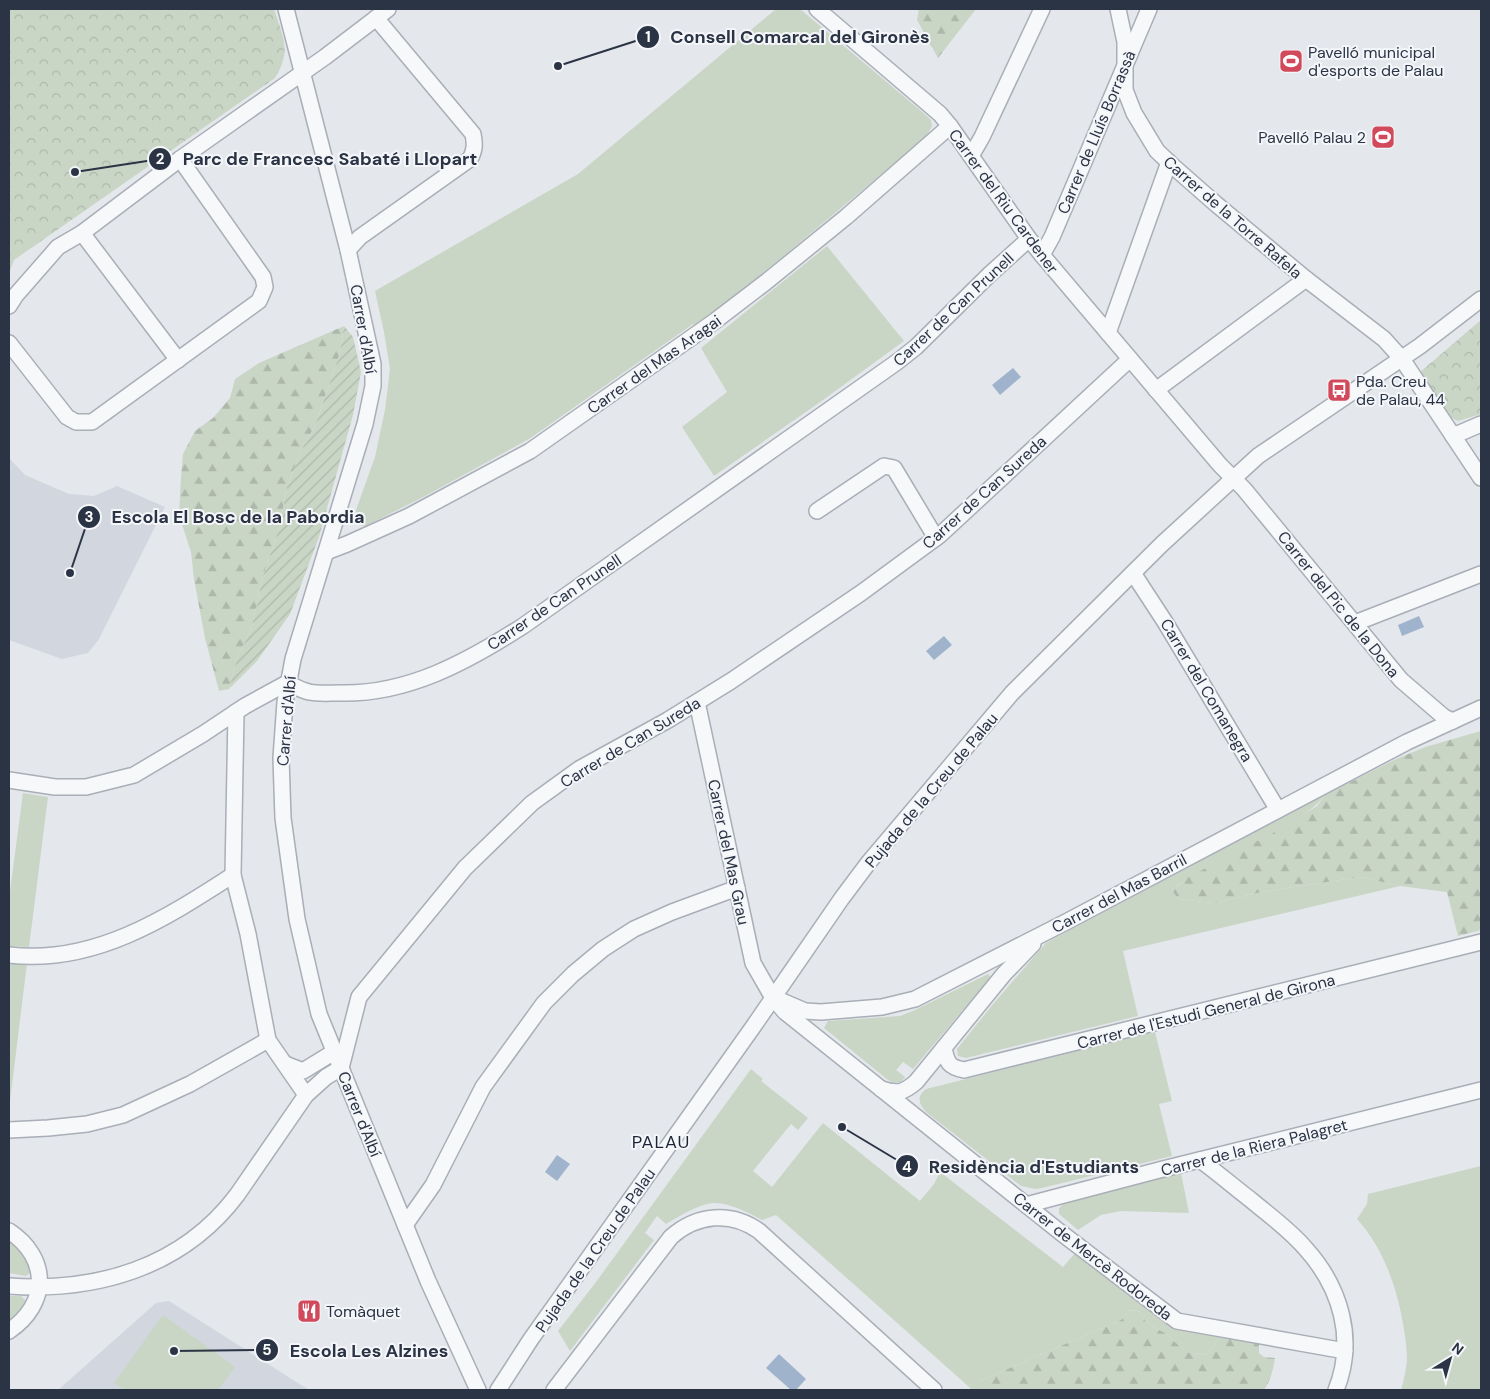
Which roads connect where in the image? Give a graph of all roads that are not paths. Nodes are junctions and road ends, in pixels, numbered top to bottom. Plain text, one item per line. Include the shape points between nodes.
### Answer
1 (286, 9) edge
2 (817, 9) edge
3 (1042, 9) edge
4 (1118, 9) edge
5 (1149, 9) edge
6 (382, 13) edge
7 (1124, 66) junction
8 (303, 72) junction
9 (950, 126) junction
10 (971, 156) junction
11 (180, 159) junction
12 (1168, 162) junction
13 (82, 233) junction
14 (1029, 239) junction
15 (348, 250) junction
16 (1042, 256) junction
17 (1306, 279) junction
18 (1481, 299) edge
19 (9, 306) edge
20 (1108, 334) junction
21 (9, 343) edge
22 (178, 360) junction
23 (1130, 360) junction
24 (1402, 360) junction
25 (1156, 390) junction
26 (1481, 424) edge
27 (1453, 436) junction
28 (1233, 478) junction
29 (1481, 478) edge
30 (816, 511) dead end
31 (936, 538) junction
32 (326, 552) junction
33 (1133, 573) junction
34 (1481, 574) edge
35 (1355, 623) junction
36 (288, 683) junction
37 (697, 702) junction
38 (1481, 708) edge
39 (236, 712) junction
40 (1453, 721) junction
41 (9, 780) edge
42 (1278, 810) junction
43 (233, 875) junction
44 (737, 888) junction
45 (1040, 936) junction
46 (1481, 942) edge
47 (9, 955) edge
48 (992, 960) junction
49 (998, 981) junction
50 (773, 998) junction
51 (268, 1040) junction
52 (944, 1048) junction
53 (334, 1052) junction
54 (285, 1064) junction
55 (342, 1068) junction
56 (916, 1082) junction
57 (880, 1088) junction
58 (1481, 1090) edge
59 (306, 1095) junction
60 (921, 1123) junction
61 (9, 1130) edge
62 (1200, 1160) junction
63 (1026, 1205) junction
64 (405, 1225) junction
65 (9, 1232) edge
66 (9, 1286) edge
67 (40, 1286) junction
68 (9, 1331) edge
69 (1345, 1351) junction
70 (478, 1390) edge
71 (498, 1390) edge
72 (554, 1390) edge
73 (934, 1390) edge
74 (1336, 1390) edge

1 - 8 street, Carrer d'Albí
2 - 9 street, Carrer del Riu Cardener
3 - 10 street
4 - 7 street, Carrer de la Torre Rafela via 1124,42
5 - 7 street, Carrer de Lluís Borrassà
6 - 8 street
6 - 15 street via 473,134 474,152 470,159 360,237
7 - 12 street, Carrer de la Torre Rafela via 1125,90 1134,112
7 - 16 street, Carrer de Lluís Borrassà
8 - 11 street
8 - 15 street, Carrer d'Albí
9 - 10 street, Carrer del Riu Cardener
9 - 32 street, Carrer del Mas Aragai via 766,282 530,451 409,516
10 - 14 street, Carrer del Riu Cardener
11 - 13 street
11 - 22 street via 264,277 264,287 258,301
12 - 17 street, Carrer de la Torre Rafela
12 - 20 street
13 - 19 street via 58,246
13 - 22 street
14 - 16 street, Carrer del Riu Cardener
14 - 36 street, Carrer de Can Prunell via 897,362 499,641 448,669 382,691 360,694 308,692
15 - 32 street, Carrer d'Albí via 373,364 373,386 365,424
16 - 20 street, Carrer del Riu Cardener
17 - 24 street, Carrer de la Torre Rafela via 1384,339
17 - 25 street
18 - 24 street, Pujada de la Creu de Palau
20 - 23 street, Carrer del Riu Cardener
21 - 22 street via 67,417 84,423 92,422
23 - 25 street, Carrer del Riu Cardener
23 - 31 street, Carrer de Can Sureda
24 - 27 street, Carrer de la Torre Rafela
24 - 28 street, Pujada de la Creu de Palau via 1258,456
25 - 28 street, Carrer del Riu Cardener
26 - 27 street
27 - 29 street, Carrer de la Torre Rafela
28 - 33 street, Pujada de la Creu de Palau
28 - 35 street, Carrer del Pic de la Dona
30 - 31 street via 884,466 894,468
31 - 37 street, Carrer de Can Sureda via 853,598
32 - 36 street, Carrer d'Albí
33 - 42 street, Carrer del Comanegra
33 - 50 street, Pujada de la Creu de Palau via 1012,693 869,862
34 - 35 street
35 - 40 street, Carrer del Pic de la Dona via 1401,680
36 - 39 street
36 - 53 street, Carrer d'Albí via 281,758 282,818 297,919 319,1014
37 - 44 street, Carrer del Mas Grau
37 - 55 street, Carrer de Can Sureda via 579,768 532,804 483,849 359,997
38 - 40 street, Carrer del Mas Barril
39 - 41 street via 134,775 86,787 55,787
39 - 43 street
40 - 42 street, Carrer del Mas Barril
42 - 45 street, Carrer del Mas Barril
43 - 47 street via 166,917 121,939 61,954 33,958
43 - 51 street
44 - 50 street, Carrer del Mas Grau via 753,963
44 - 64 street via 634,930 603,949 544,1002 483,1087 433,1185
45 - 48 street, Carrer del Mas Barril
45 - 49 street
46 - 52 street, Carrer de l'Estudi General de Girona via 964,1070 953,1068 946,1060
48 - 49 street via 999,974
48 - 50 street, Carrer del Mas Barril via 915,999 882,1007 805,1011
49 - 52 street
50 - 57 street, Carrer de Mercè Rodoreda via 785,1012
50 - 71 street, Pujada de la Creu de Palau
51 - 54 street
51 - 61 street via 190,1084 123,1115 77,1125
52 - 56 street
53 - 54 street via 302,1071
53 - 55 street, Carrer d'Albí
54 - 59 street
55 - 59 street
55 - 64 street, Carrer d'Albí
56 - 57 street via 901,1092
56 - 60 street via 912,1104
57 - 60 street, Carrer de Mercè Rodoreda
58 - 62 street, Carrer de la Riera Palagret
59 - 67 street via 226,1210 187,1245 141,1269 117,1276 91,1282
60 - 63 street, Carrer de Mercè Rodoreda
62 - 63 street, Carrer de la Riera Palagret
62 - 69 street via 1270,1215 1311,1255 1338,1303 1346,1339
63 - 69 street, Carrer de Mercè Rodoreda via 1178,1321
64 - 70 street, Carrer d'Albí
65 - 67 street via 22,1242 35,1260
66 - 67 street
67 - 68 street via 31,1310
69 - 74 street
72 - 73 street via 667,1241 691,1223 714,1217 738,1220 759,1231

